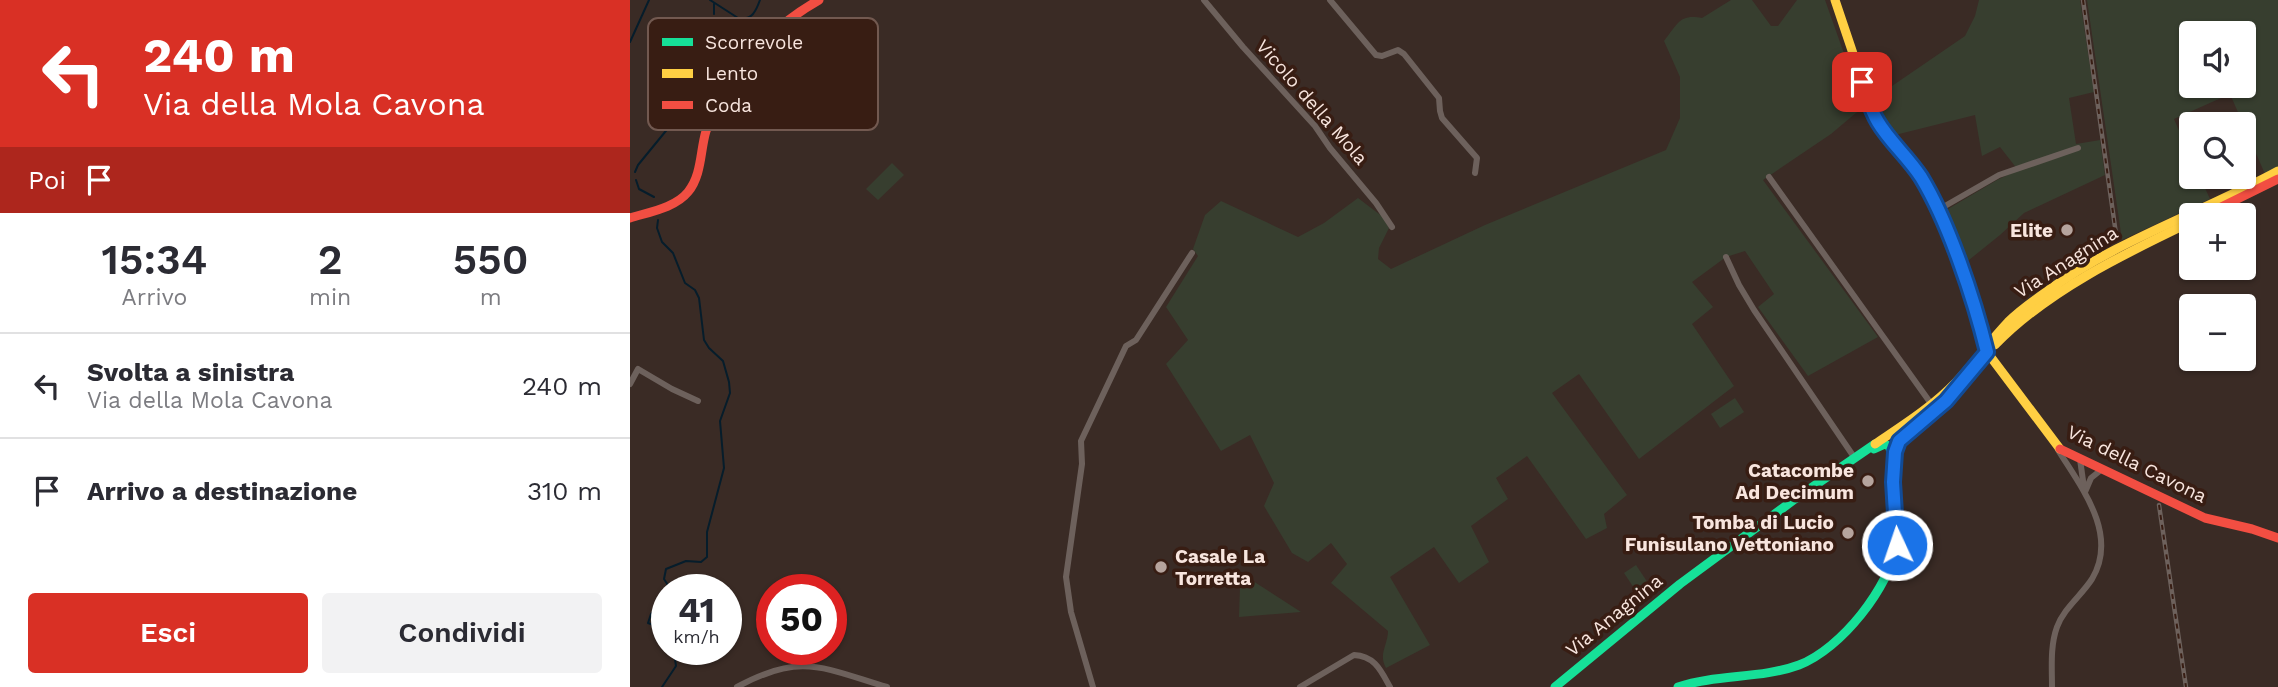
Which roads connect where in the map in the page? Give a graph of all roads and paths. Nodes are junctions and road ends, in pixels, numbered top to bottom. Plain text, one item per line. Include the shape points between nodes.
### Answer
1 (819, 0) edge
2 (1204, 0) edge
3 (1329, 0) edge
4 (1835, 0) edge
5 (790, 18) edge
6 (708, 130) edge
7 (2078, 148) dead end
8 (2278, 171) edge
9 (1475, 173) dead end
10 (1769, 177) dead end
11 (2278, 179) edge
12 (2229, 203) edge
13 (1938, 211) junction
14 (630, 219) edge
15 (1392, 227) dead end
16 (2179, 228) edge
17 (1192, 253) dead end
18 (1726, 257) dead end
19 (2076, 277) junction
20 (1987, 349) junction
21 (630, 384) edge
22 (698, 401) dead end
23 (1932, 405) junction
24 (2057, 448) junction
25 (1854, 457) junction
26 (2080, 462) junction
27 (2067, 464) junction
28 (2101, 470) junction
29 (2071, 471) junction
30 (1833, 472) junction
31 (1893, 482) junction
32 (2085, 494) junction
33 (2278, 538) edge
34 (737, 687) edge
35 (887, 687) edge
36 (1093, 687) edge
37 (1300, 687) edge
38 (1390, 687) edge
39 (1555, 687) edge
40 (1678, 687) edge
41 (2052, 687) edge

1 - 5 main road
2 - 15 street, Vicolo della Mola via 1315,127
3 - 9 street via 1374,54 1398,50 1404,54 1439,98 1442,118 1477,158
4 - 13 main road, Via della Cavona via 1875,117 1914,166
6 - 14 main road via 687,193
7 - 13 street via 2008,172
8 - 19 main road, Via Anagnina via 2104,255
10 - 23 street
11 - 12 main road
13 - 20 main road, Via della Cavona
16 - 19 main road, Via Anagnina
17 - 36 street via 1136,340 1126,346 1081,440 1067,584
18 - 25 street via 1755,310
19 - 20 main road, Via Anagnina via 2022,309
20 - 23 main road, Via Anagnina
20 - 24 main road, Via della Cavona
20 - 31 main road, Via Anagnina via 1946,401 1899,441
21 - 22 street via 638,369
23 - 25 main road, Via Anagnina
24 - 26 main road, Via della Cavona
24 - 27 street
25 - 30 main road, Via Anagnina
26 - 27 street
26 - 28 main road, Via della Cavona
26 - 29 street
26 - 32 street
27 - 29 street
28 - 32 street via 2091,478
28 - 33 main road, Via della Cavona via 2210,520
29 - 32 street
30 - 31 main road, Via Anagnina via 1885,444 1890,447
30 - 39 main road, Via Anagnina via 1660,599
31 - 40 main road, Via Anagnina via 1898,538 1892,564 1871,598 1830,647 1791,667 1716,676
32 - 41 street via 2098,520 2101,555 2092,579 2057,628
34 - 35 street via 779,668 810,666
37 - 38 street via 1354,655 1373,660

